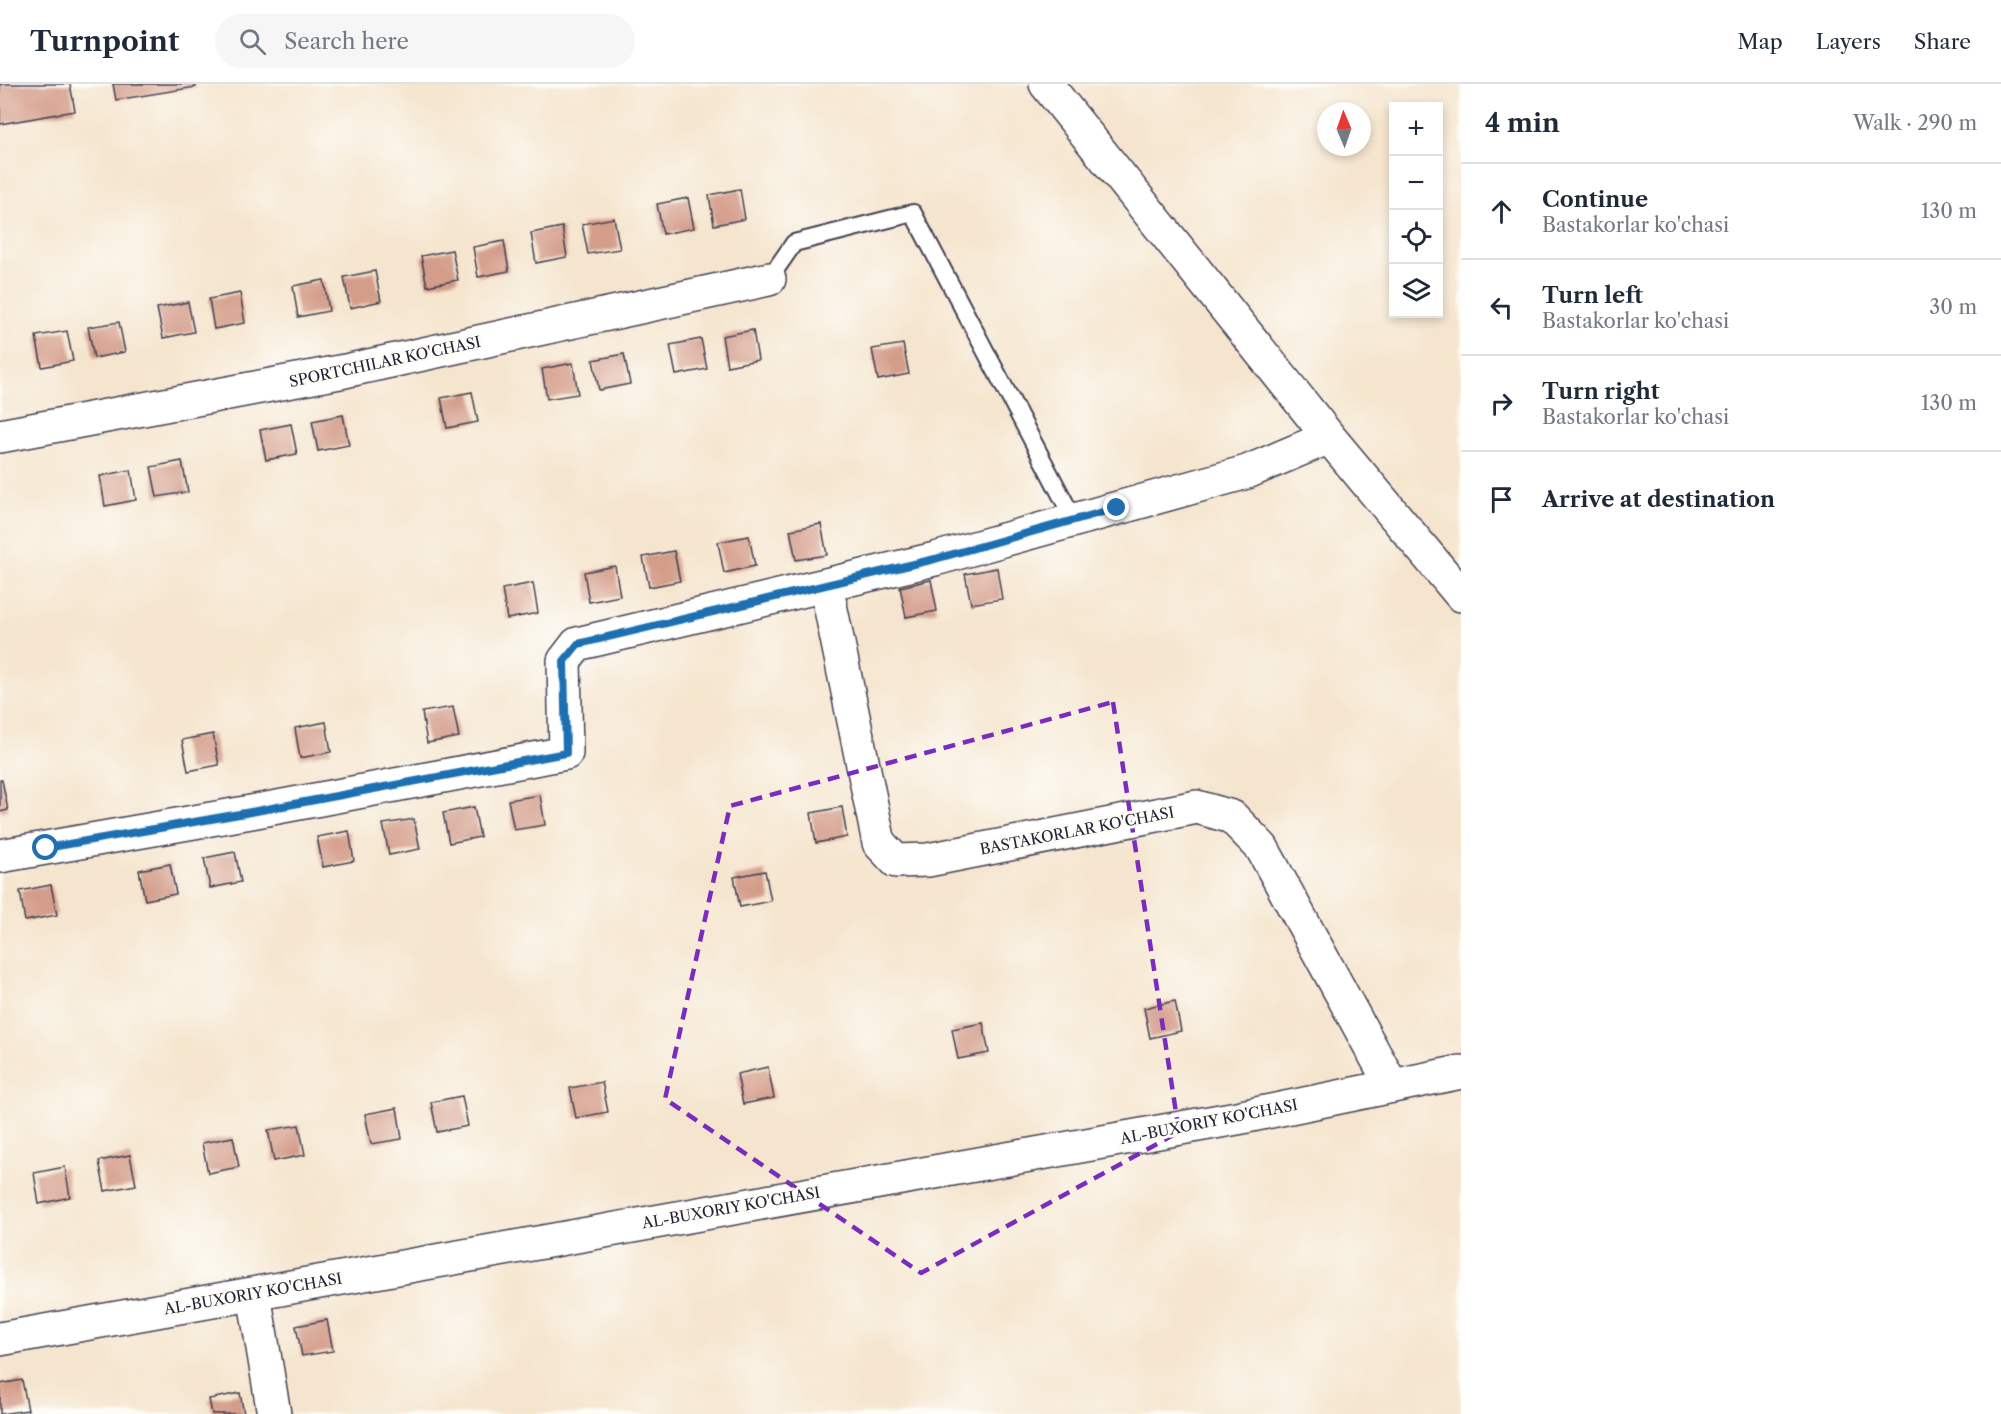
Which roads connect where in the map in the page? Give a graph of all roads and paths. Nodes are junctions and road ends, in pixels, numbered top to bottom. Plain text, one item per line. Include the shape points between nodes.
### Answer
1 (1046, 84) edge
2 (769, 279) joint
3 (0, 436) edge
4 (1329, 437) junction
5 (1074, 520) junction
6 (826, 585) junction
7 (1461, 595) edge
8 (0, 856) edge
9 (1461, 1072) edge
10 (1392, 1086) junction
11 (254, 1294) junction
12 (0, 1339) edge
13 (274, 1414) edge

1 - 4 street
2 - 3 street, SPORTCHILAR KO'CHASI via 345,371
2 - 5 lane via 794,243 913,213
4 - 5 street via 1247,472
4 - 7 street
5 - 6 street
6 - 8 street via 578,644 564,661 566,753
6 - 10 street, BASTAKORLAR KO'CHASI via 879,843 896,861 928,860 1197,807 1232,817 1262,848
9 - 10 street, AL-BUXORIY KO'CHASI
10 - 11 street, AL-BUXORIY KO'CHASI via 1237,1118
11 - 12 street, AL-BUXORIY KO'CHASI
11 - 13 street

